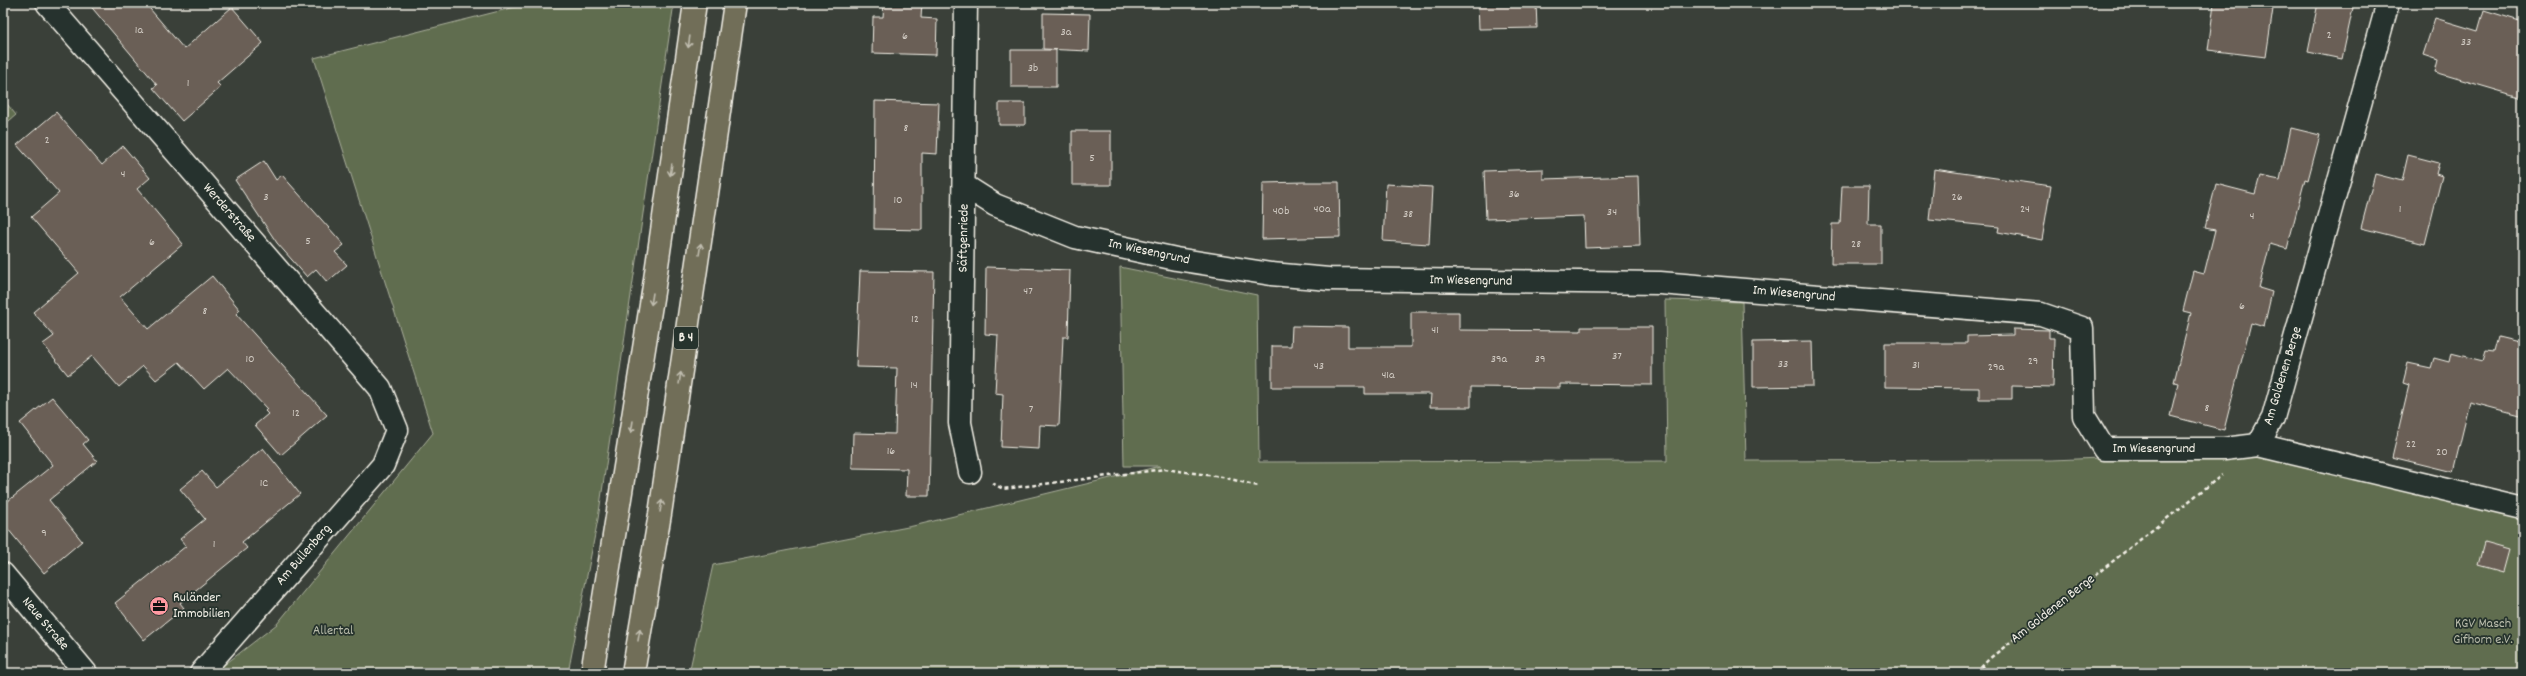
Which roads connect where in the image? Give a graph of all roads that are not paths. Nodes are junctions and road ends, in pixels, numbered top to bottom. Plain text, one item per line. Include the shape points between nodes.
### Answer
1 (47, 3) edge
2 (695, 3) edge
3 (735, 3) edge
4 (966, 3) edge
5 (2388, 3) edge
6 (965, 186) junction
7 (397, 430) joint
8 (2258, 445) junction
9 (970, 472) road end
10 (2523, 508) edge
11 (3, 574) edge
12 (86, 673) edge
13 (201, 673) edge
14 (592, 673) edge
15 (633, 673) edge

1 - 7 street, Werderstraße via 380,388
2 -> 14 highway via 654,286
15 -> 3 highway, B 4 via 660,514
4 - 6 street, Säftgenriede
5 - 8 street, Am Goldenen Berge via 2273,418
6 - 8 street, Im Wiesengrund via 996,206 1074,237 1176,259 1271,274 1329,279 1660,282 2041,314 2082,328 2084,416 2104,449 2224,449
6 - 9 street, Säftgenriede via 960,423
7 - 13 street, Am Bullenberg via 383,465
8 - 10 street, Im Wiesengrund
11 - 12 street, Neue Straße

